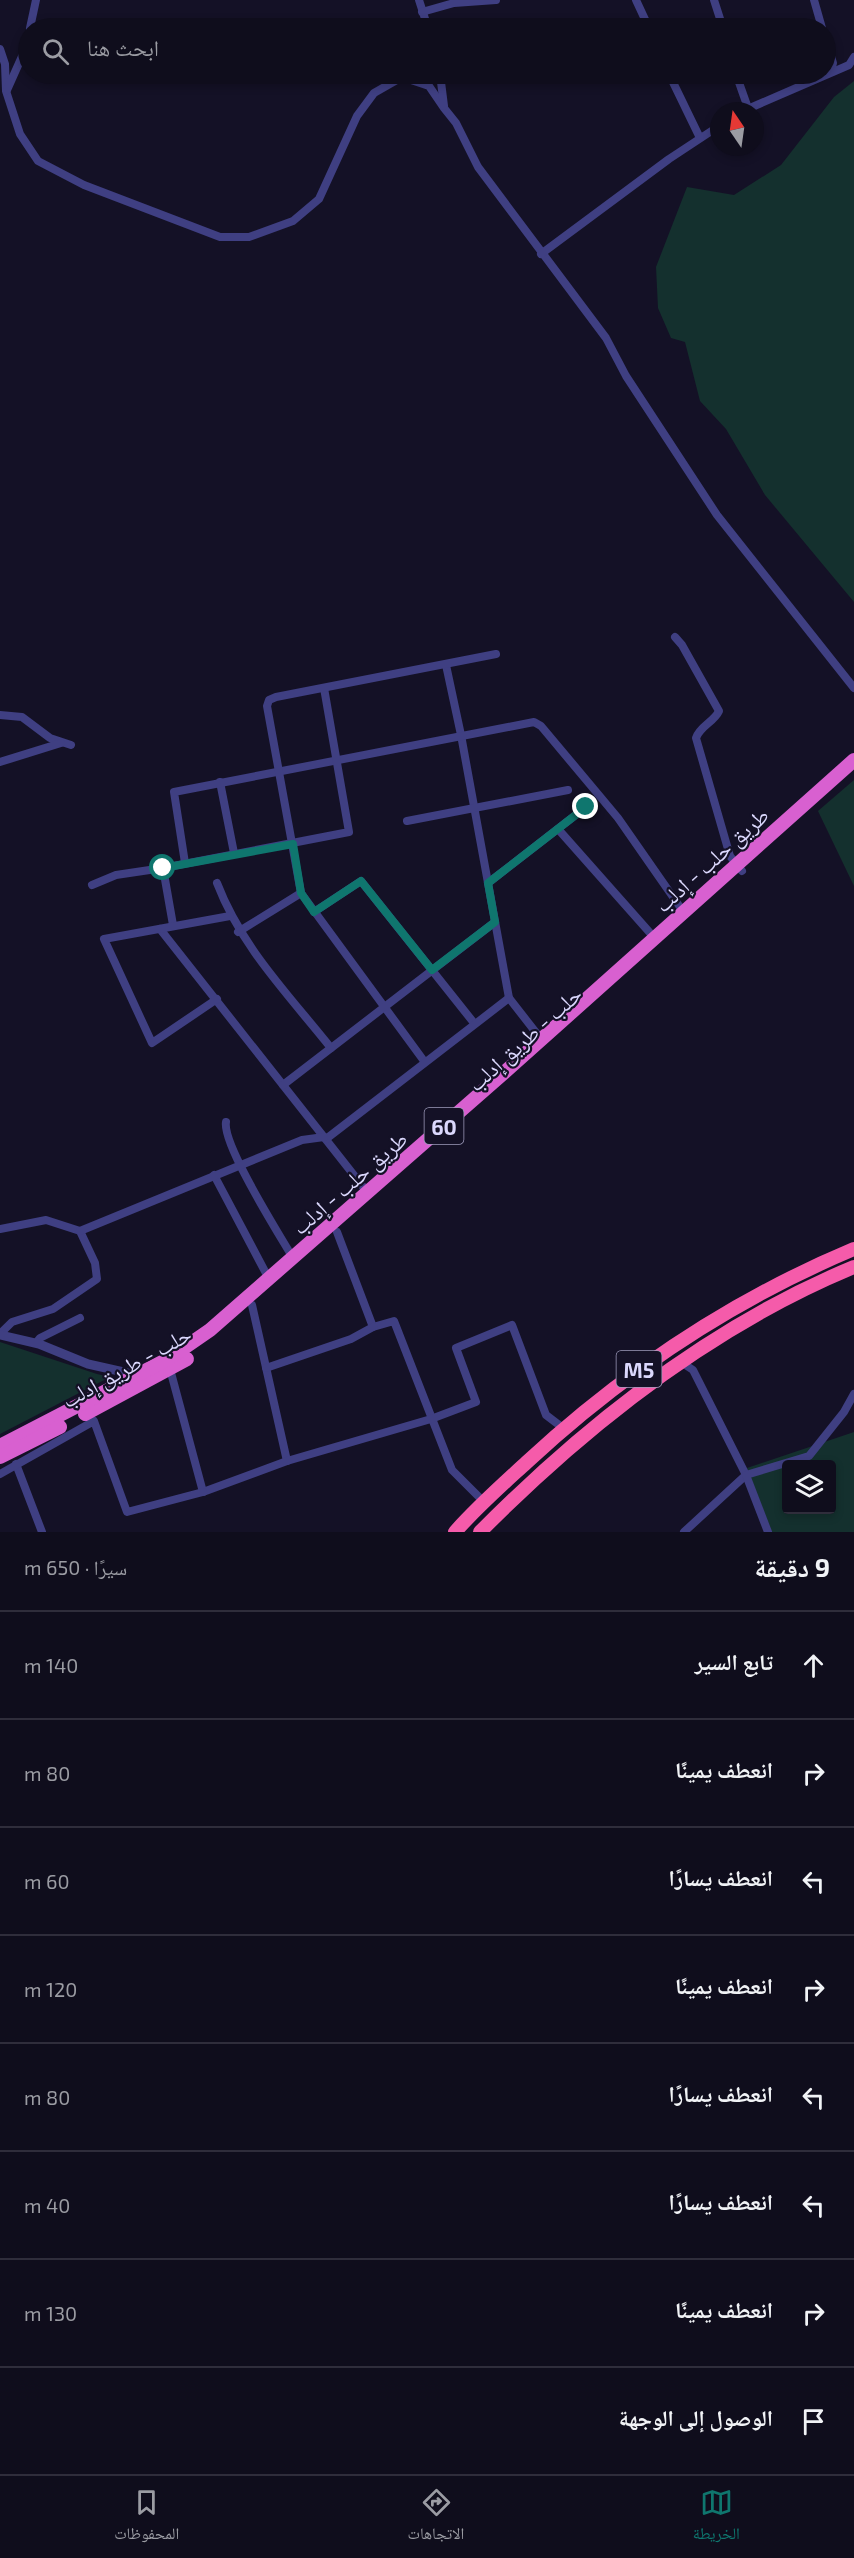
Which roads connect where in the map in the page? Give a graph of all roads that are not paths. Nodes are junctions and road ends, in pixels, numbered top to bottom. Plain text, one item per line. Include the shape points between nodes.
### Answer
1 (36, 0) edge
2 (418, 0) edge
3 (496, 0) edge
4 (636, 0) edge
5 (714, 0) edge
6 (814, 0) edge
7 (422, 12) junction
8 (32, 18) edge
9 (424, 18) edge
10 (644, 18) edge
11 (720, 18) edge
12 (819, 18) edge
13 (0, 49) edge
14 (854, 57) edge
15 (18, 65) edge
16 (836, 70) edge
17 (390, 84) edge
18 (423, 84) edge
19 (441, 84) edge
20 (674, 84) edge
21 (738, 84) edge
22 (804, 84) edge
23 (6, 91) junction
24 (743, 102) edge
25 (763, 102) edge
26 (444, 108) junction
27 (710, 132) edge
28 (700, 138) junction
29 (541, 254) junction
30 (675, 637) dead end
31 (496, 654) dead end
32 (446, 665) junction
33 (324, 688) junction
34 (854, 688) edge
35 (0, 715) edge
36 (461, 735) junction
37 (61, 743) junction
38 (71, 744) dead end
39 (854, 759) edge
40 (337, 760) junction
41 (0, 762) edge
42 (854, 770) edge
43 (277, 772) junction
44 (220, 782) junction
45 (568, 790) dead end
46 (586, 807) dead end
47 (475, 808) junction
48 (407, 821) dead end
49 (558, 829) junction
50 (293, 844) junction
51 (234, 853) junction
52 (185, 863) junction
53 (163, 868) junction
54 (739, 868) junction
55 (217, 883) dead end
56 (488, 883) junction
57 (92, 885) dead end
58 (301, 893) junction
59 (681, 907) dead end
60 (314, 912) junction
61 (230, 916) junction
62 (495, 922) junction
63 (173, 925) junction
64 (160, 929) junction
65 (238, 932) junction
66 (651, 934) dead end
67 (432, 970) junction
68 (509, 998) junction
69 (217, 999) junction
70 (384, 1007) junction
71 (474, 1023) junction
72 (544, 1042) junction
73 (331, 1048) junction
74 (424, 1061) junction
75 (284, 1084) junction
76 (226, 1122) dead end
77 (325, 1138) junction
78 (241, 1164) junction
79 (214, 1175) junction
80 (368, 1193) junction
81 (0, 1229) edge
82 (80, 1231) junction
83 (337, 1232) junction
84 (854, 1249) edge
85 (293, 1258) junction
86 (854, 1267) edge
87 (269, 1279) junction
88 (252, 1305) junction
89 (80, 1318) dead end
90 (373, 1327) junction
91 (0, 1334) edge
92 (36, 1343) junction
93 (681, 1362) junction
94 (266, 1368) junction
95 (170, 1369) junction
96 (137, 1375) junction
97 (854, 1394) edge
98 (431, 1419) junction
99 (563, 1428) junction
100 (0, 1446) edge
101 (0, 1456) edge
102 (287, 1461) junction
103 (16, 1464) junction
104 (0, 1474) edge
105 (747, 1475) junction
106 (203, 1492) junction
107 (484, 1502) junction
108 (42, 1532) edge
109 (455, 1532) edge
110 (480, 1532) edge
111 (684, 1532) edge
112 (768, 1532) edge

1 - 8 street
2 - 7 street
3 - 7 street via 454,3
4 - 10 street
5 - 11 street
6 - 12 street
7 - 9 street
13 - 23 street
14 - 16 street via 849,65
15 - 23 street
17 - 23 street via 374,93 357,116 319,199 293,221 249,237 220,237 84,185 38,161 21,134
18 - 26 street via 429,86
19 - 26 street
20 - 28 street
21 - 24 street
22 - 25 street
26 - 29 street via 478,167
27 - 28 street
28 - 29 street
29 - 34 street via 606,338 626,376 717,515
30 - 54 street via 719,711 698,731 696,738 726,843
31 - 32 street
32 - 33 street
32 - 36 street
33 - 40 street
33 - 43 street via 269,700
35 - 37 street via 21,717
36 - 40 street
36 - 47 street
36 - 59 street via 525,722 541,726 618,818
37 - 38 street
37 - 41 street
39 - 54 highway, طريق حلب - إدلب / 60
40 - 43 street
40 - 50 street via 349,832
42 - 54 highway, 60
43 - 44 street
43 - 50 street
44 - 51 street
44 - 52 street via 174,792
45 - 47 street
46 - 49 street
47 - 48 street
47 - 56 street
49 - 56 street
49 - 66 street
50 - 51 street
50 - 58 street
51 - 52 street
52 - 53 street
53 - 57 street via 116,875
53 - 63 street
54 - 72 highway, طريق حلب - إدلب / 60
55 - 61 street
56 - 62 street
58 - 60 street
58 - 65 street
60 - 67 street via 361,881
60 - 70 street
61 - 63 street
61 - 65 street
62 - 67 street
62 - 68 street
63 - 64 street
64 - 69 street
64 - 69 street via 104,939 152,1043
65 - 73 street
67 - 70 street
67 - 71 street
68 - 71 street
68 - 72 street
69 - 75 street
70 - 73 street
70 - 74 street
71 - 74 street
72 - 80 highway, طريق حلب - إدلب / 60
72 - 83 highway, حلب - طريق إدلب / 60
73 - 75 street
74 - 77 street
75 - 77 street
76 - 78 street via 225,1130
77 - 78 street via 302,1140
77 - 80 street
78 - 79 street
78 - 85 street
79 - 82 street
79 - 87 street
80 - 85 highway, طريق حلب - إدلب / 60
81 - 82 street via 46,1220
82 - 91 street via 95,1263 97,1279 53,1309 12,1322
83 - 88 highway, حلب - طريق إدلب / 60
83 - 90 street
84 - 99 highway, M5 via 782,1281 688,1336
85 - 87 highway, طريق حلب - إدلب / 60
86 - 93 highway, M5 via 794,1295
87 - 96 highway, طريق حلب - إدلب / 60 via 189,1347
88 - 94 street
88 - 95 highway, حلب - طريق إدلب / 60
89 - 92 street
90 - 94 street
90 - 98 street via 394,1321
91 - 92 street
92 - 96 street via 88,1364
93 - 105 street via 693,1370
93 - 110 highway, M5 via 583,1434
94 - 102 street
95 - 101 highway, حلب - طريق إدلب / 60
95 - 106 street
96 - 100 highway, طريق حلب - إدلب / 60
97 - 105 street via 809,1456
98 - 99 street via 476,1402 456,1348 512,1325 546,1415
98 - 102 street
98 - 107 street via 452,1470
99 - 107 highway, M5
102 - 106 street
103 - 104 street
103 - 106 street via 94,1421 128,1512
103 - 108 street
105 - 111 street
105 - 112 street
107 - 109 highway, M5

